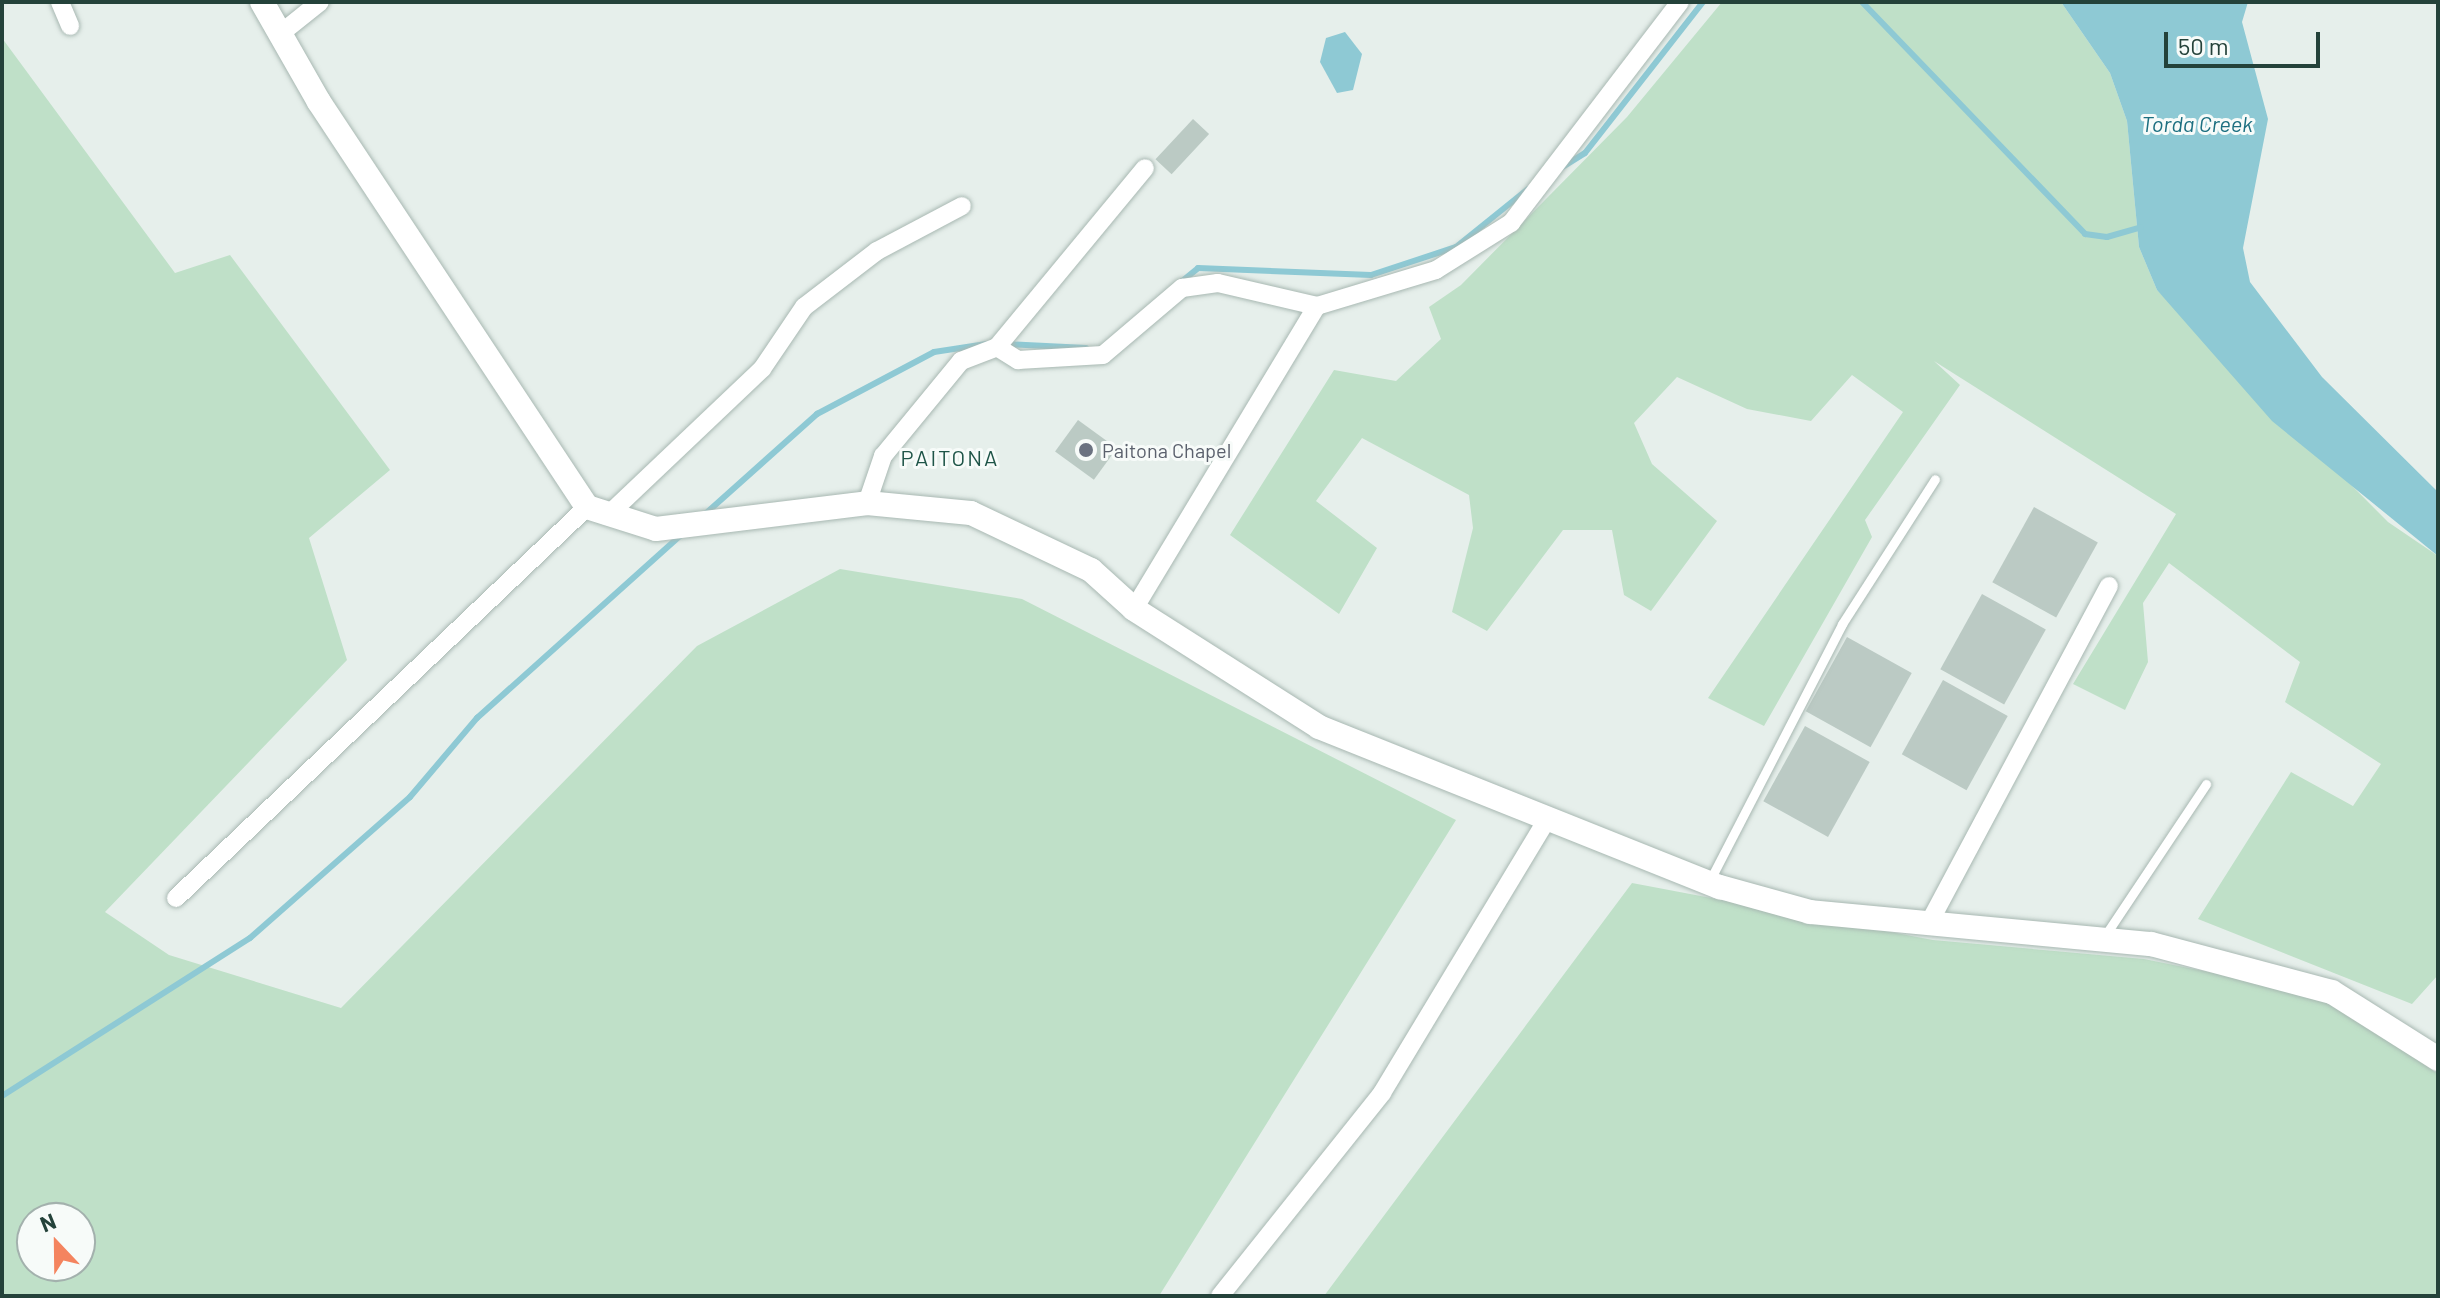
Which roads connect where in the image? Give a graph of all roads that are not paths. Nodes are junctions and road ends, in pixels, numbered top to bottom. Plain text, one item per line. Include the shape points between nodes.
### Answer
1 (60, 2) edge
2 (262, 2) edge
3 (320, 2) edge
4 (1680, 2) edge
5 (70, 26) dead end
6 (280, 34) junction
7 (1145, 168) dead end
8 (962, 206) dead end
9 (1317, 306) junction
10 (997, 347) junction
11 (1935, 479) dead end
12 (867, 503) junction
13 (597, 512) junction
14 (2109, 586) dead end
15 (1134, 609) junction
16 (2206, 784) dead end
17 (1548, 818) junction
18 (1708, 883) junction
19 (176, 898) dead end
20 (1929, 923) junction
21 (2102, 940) junction
22 (2438, 1059) edge
23 (1220, 1296) edge

1 - 5 street
2 - 6 street
3 - 6 street
4 - 9 street via 1511,223 1436,270
6 - 13 street
7 - 10 street
8 - 13 street via 877,251 804,307 762,369
9 - 10 street via 1218,283 1182,288 1103,355 1018,360
9 - 15 street
10 - 12 street via 961,361 883,456
11 - 18 lane via 1842,624
12 - 13 street via 656,529
12 - 15 street via 971,513 1091,570
13 - 19 street
14 - 20 street
15 - 17 street via 1319,727
16 - 21 lane
17 - 18 street
17 - 23 street via 1382,1093
18 - 20 street via 1810,912
20 - 21 street
21 - 22 street via 2151,944 2332,992

